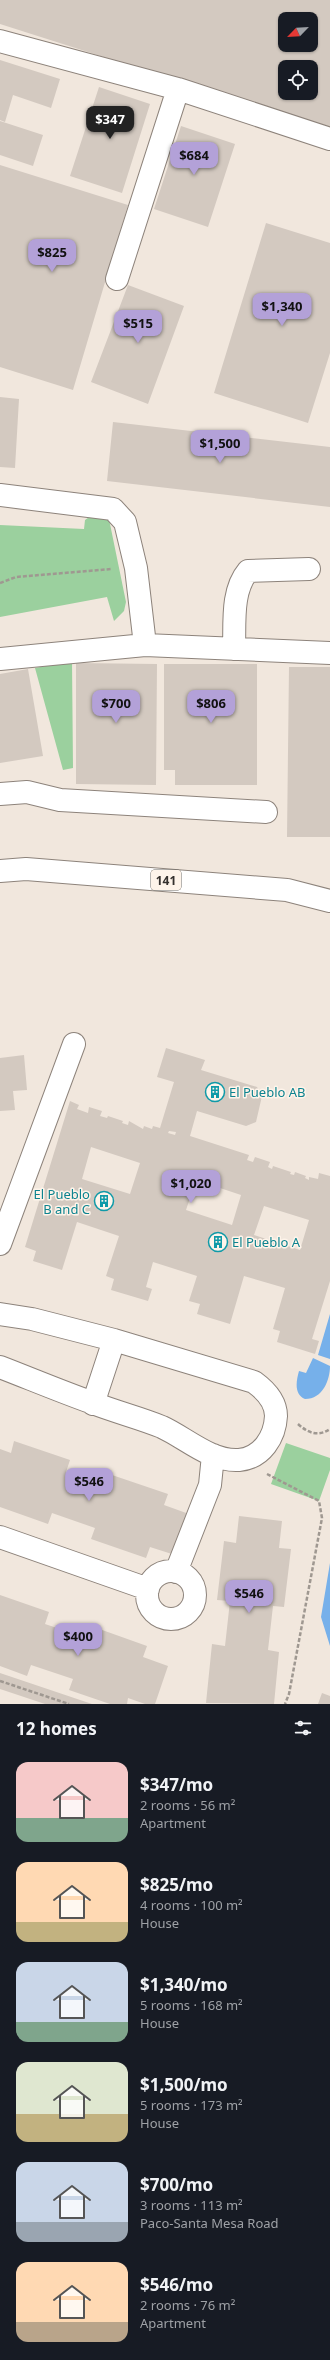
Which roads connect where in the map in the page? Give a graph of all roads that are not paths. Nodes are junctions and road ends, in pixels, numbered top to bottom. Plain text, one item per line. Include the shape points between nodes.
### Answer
1 (0, 41) edge
2 (178, 90) junction
3 (330, 139) edge
4 (117, 279) dead end
5 (0, 496) edge
6 (310, 569) dead end
7 (145, 645) junction
8 (234, 649) junction
9 (330, 653) edge
10 (0, 659) edge
11 (0, 794) edge
12 (266, 812) dead end
13 (0, 871) edge
14 (330, 901) edge
15 (74, 1044) dead end
16 (0, 1244) edge
17 (0, 1314) edge
18 (114, 1340) junction
19 (0, 1367) edge
20 (93, 1404) junction
21 (213, 1455) junction
22 (0, 1537) edge
23 (176, 1572) junction
24 (148, 1589) junction

1 - 2 street
2 - 3 street
2 - 4 street
5 - 7 street via 113,509 125,522 136,568
6 - 8 street via 248,571 237,591
7 - 8 street
7 - 10 street
8 - 9 street
11 - 12 street via 28,792 60,800
13 - 14 street, 141 via 26,869 287,890
15 - 16 street
17 - 18 street via 32,1319
18 - 20 street
18 - 21 street via 241,1377 265,1390 272,1400 276,1413 273,1432 263,1449 240,1460 227,1460
19 - 20 street
20 - 21 street via 162,1427
21 - 23 street via 210,1485
22 - 24 street
23 - 24 street via 160,1574
23 - 24 street via 190,1580 196,1594 195,1602 186,1615 172,1620 156,1615 148,1602

